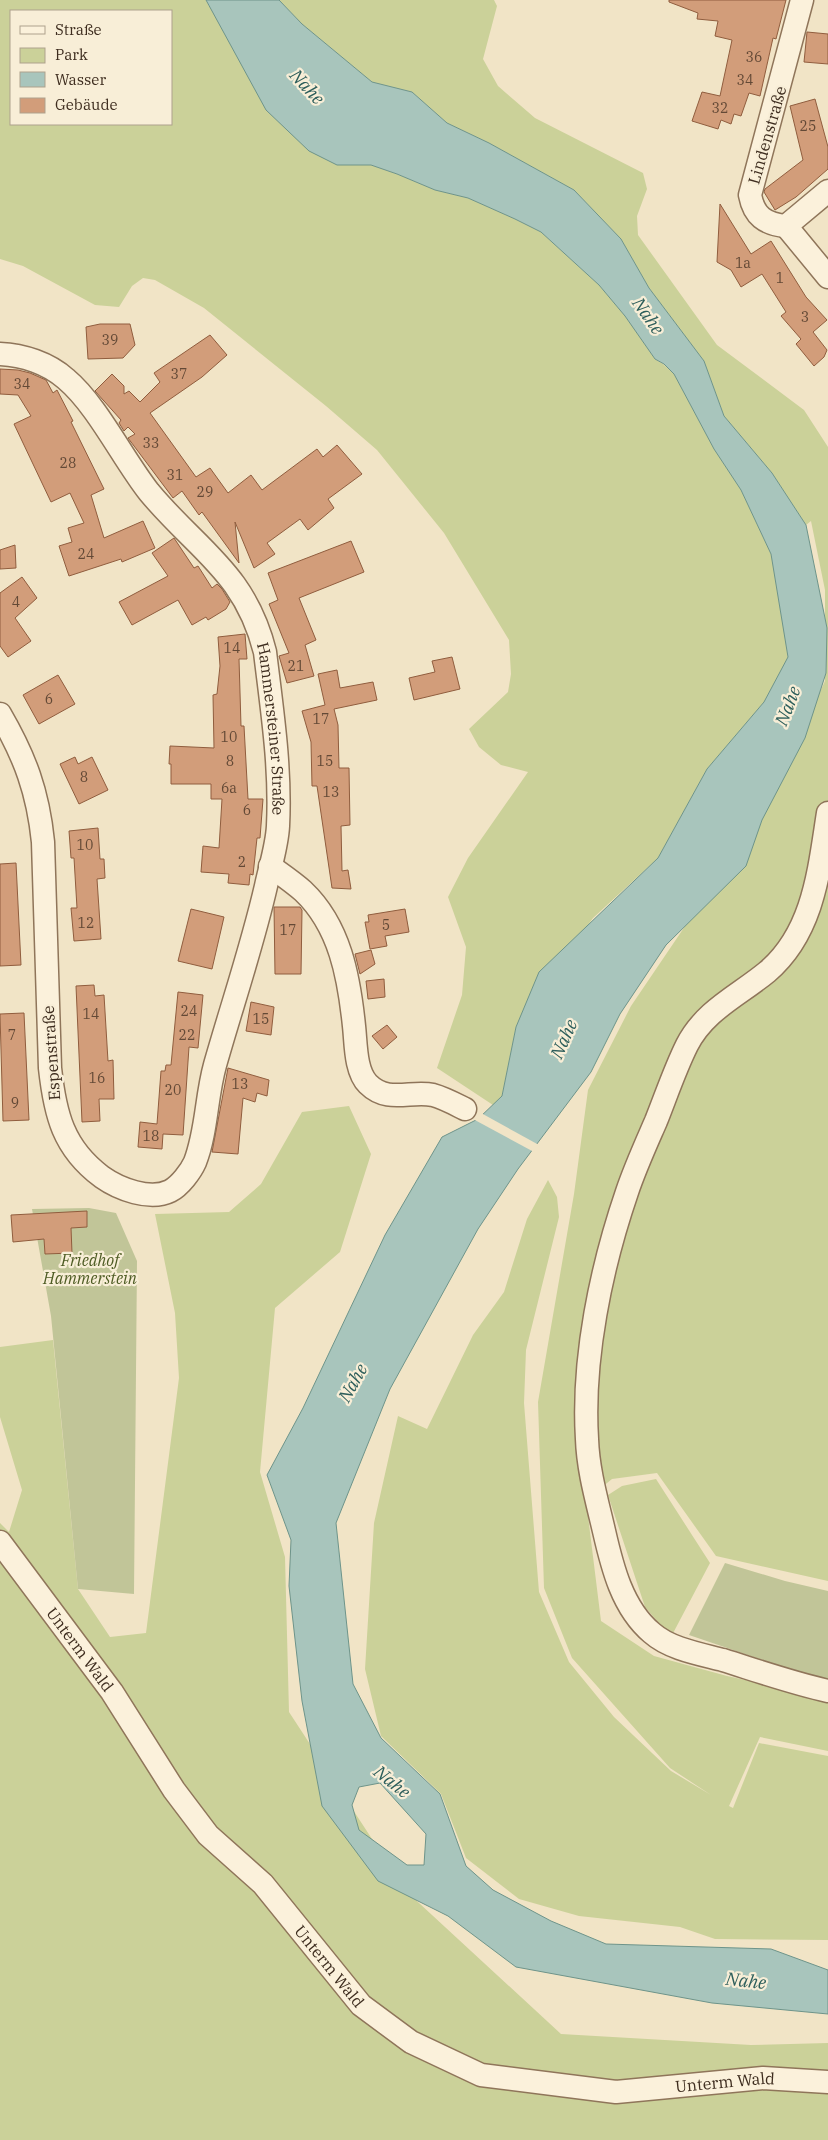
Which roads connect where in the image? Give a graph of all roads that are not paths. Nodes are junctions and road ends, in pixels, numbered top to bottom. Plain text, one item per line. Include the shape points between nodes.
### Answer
1 (802, 0) edge
2 (828, 191) edge
3 (786, 226) junction
4 (828, 277) edge
5 (0, 354) edge
6 (0, 714) edge
7 (828, 813) edge
8 (270, 866) junction
9 (465, 1109) dead end
10 (0, 1542) edge
11 (828, 1691) edge
12 (828, 2082) edge

1 - 3 street, Lindenstraße via 750,195 757,214 766,222
2 - 3 street
3 - 4 street
5 - 8 street, Hammersteiner Straße via 36,361 66,379 82,396 149,491 210,553 251,610 260,629 265,652 278,767 278,829
6 - 8 street, Espenstraße via 32,778 40,809 54,1105 72,1147 92,1170 113,1185 151,1194 170,1191 194,1163 215,1066
7 - 11 street via 820,876 792,944 765,974 707,1016 686,1046 627,1191 609,1254 586,1397 587,1442 610,1558 634,1614 652,1634 680,1648
8 - 9 street via 303,891 334,933 345,969 362,1074 368,1084 385,1094 433,1095
10 - 12 street, Unterm Wald via 112,1692 174,1790 208,1835 264,1884 361,2005 411,2042 481,2075 616,2092 763,2078

